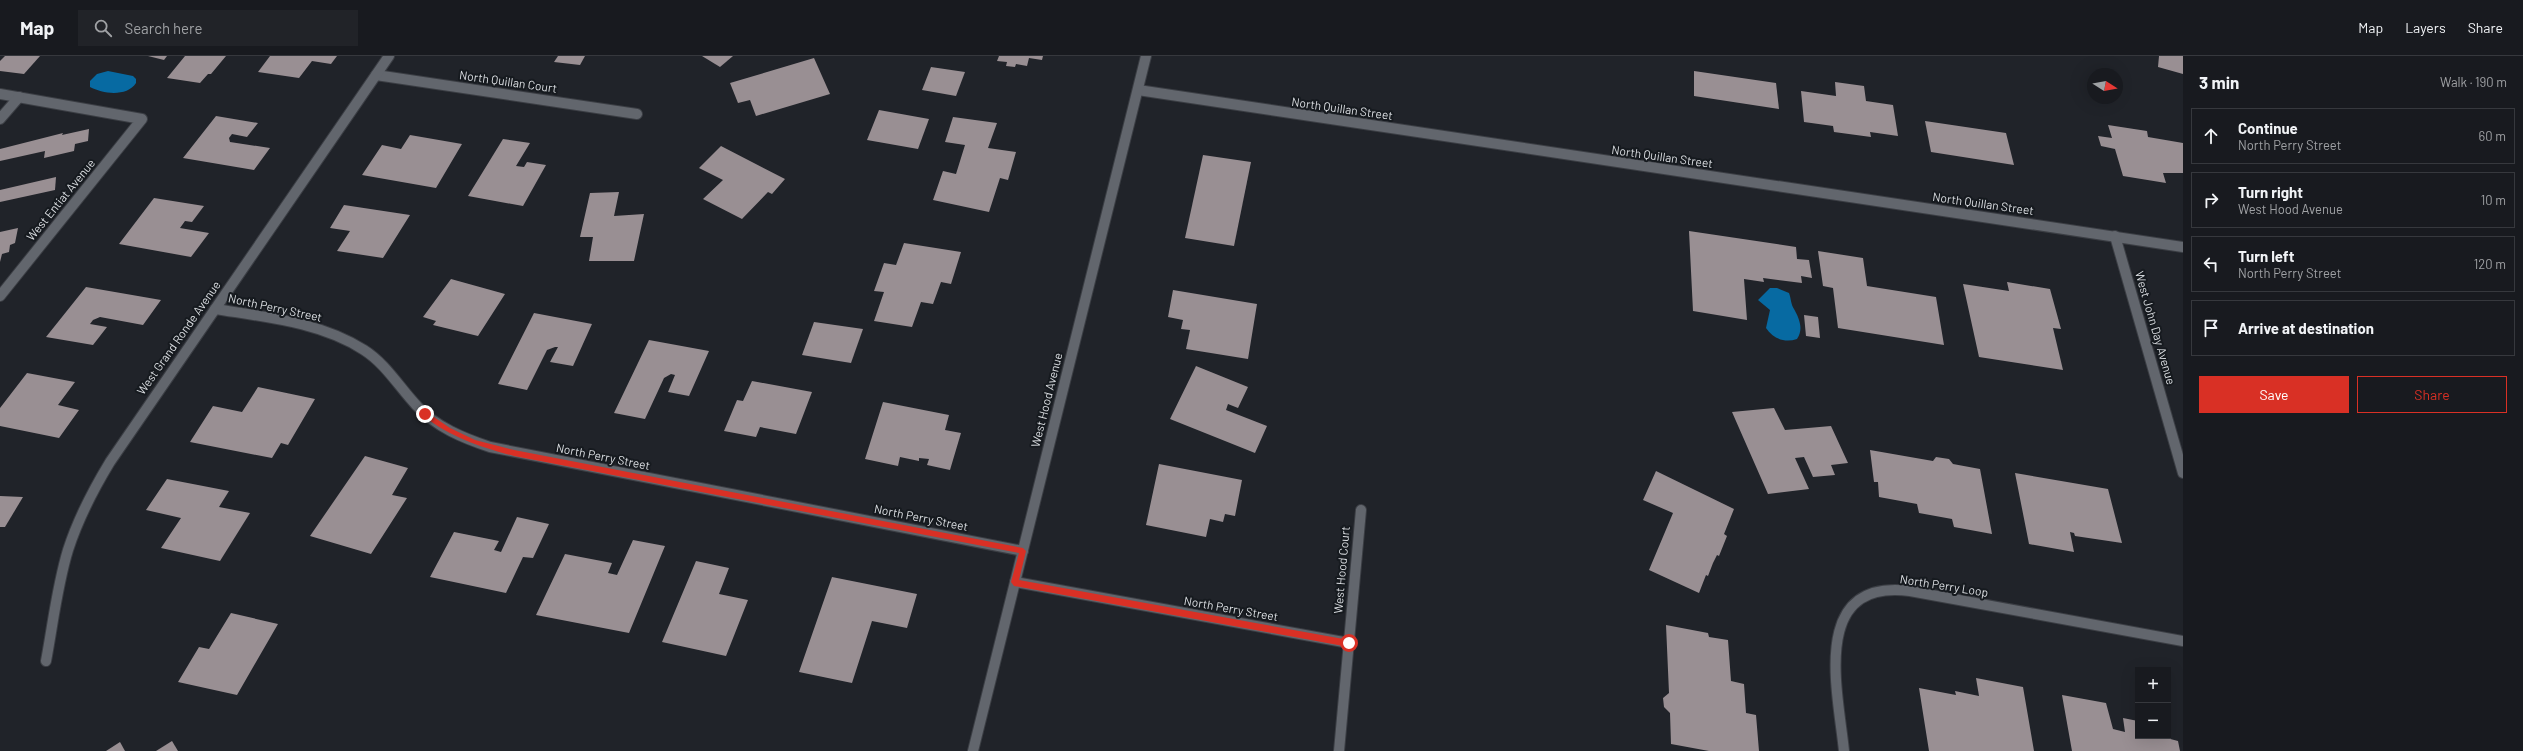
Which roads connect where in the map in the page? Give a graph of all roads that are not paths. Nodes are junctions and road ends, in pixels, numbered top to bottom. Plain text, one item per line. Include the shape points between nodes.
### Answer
1 (389, 56) edge
2 (1146, 56) edge
3 (376, 75) junction
4 (1138, 90) junction
5 (0, 94) edge
6 (19, 97) junction
7 (637, 114) dead end
8 (0, 119) edge
9 (2115, 236) junction
10 (2183, 247) edge
11 (0, 296) edge
12 (215, 309) junction
13 (2183, 473) edge
14 (1361, 510) dead end
15 (1023, 551) junction
16 (1014, 582) junction
17 (2183, 641) edge
18 (1349, 643) junction
19 (46, 661) dead end
20 (973, 751) edge
21 (1339, 751) edge
22 (1844, 751) edge

1 - 3 street, West Grand Ronde Avenue
2 - 4 street, West Hood Avenue
3 - 7 street, North Quillan Court
3 - 12 street, West Grand Ronde Avenue
4 - 9 street, North Quillan Street
4 - 15 street, West Hood Avenue
5 - 6 street
6 - 8 street
6 - 11 street, West Entiat Avenue via 142,119
9 - 10 street, North Quillan Street
9 - 13 street, West John Day Avenue
12 - 15 street, North Perry Street via 331,334 365,351 384,368 425,414 447,430 474,442 514,453
12 - 19 street, West Grand Ronde Avenue via 110,462 86,504 72,537 64,568
14 - 18 street, West Hood Court
15 - 16 street, West Hood Avenue
16 - 18 street, North Perry Street
16 - 20 street, West Hood Avenue
17 - 22 street, North Perry Loop via 1926,594 1897,590 1872,594 1853,605 1843,619 1836,638 1834,650
18 - 21 street, West Hood Court

